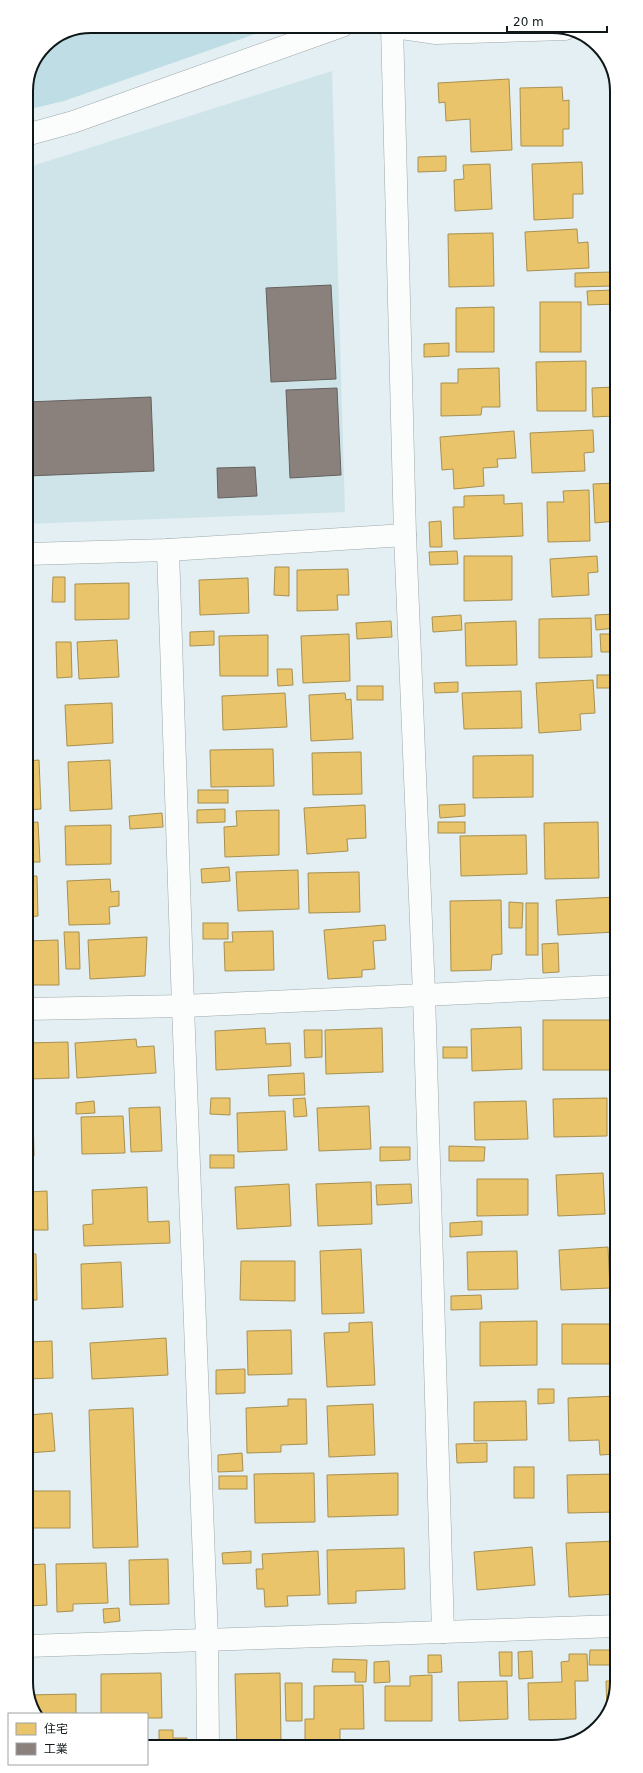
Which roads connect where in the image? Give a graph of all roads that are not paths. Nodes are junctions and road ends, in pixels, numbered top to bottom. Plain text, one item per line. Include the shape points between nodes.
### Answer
1 (322, 33) edge
2 (392, 33) edge
3 (33, 133) edge
4 (405, 535) junction
5 (168, 550) junction
6 (33, 554) edge
7 (610, 986) edge
8 (424, 994) junction
9 (183, 1006) junction
10 (33, 1009) edge
11 (610, 1626) edge
12 (443, 1632) junction
13 (207, 1640) junction
14 (33, 1646) edge
15 (208, 1740) edge

1 - 3 street via 73,122
2 - 4 street
4 - 5 street
4 - 8 street
5 - 6 street
5 - 9 street
7 - 8 street
8 - 9 street
8 - 12 street
9 - 10 street
9 - 13 street
11 - 12 street
12 - 13 street
13 - 14 street
13 - 15 street

